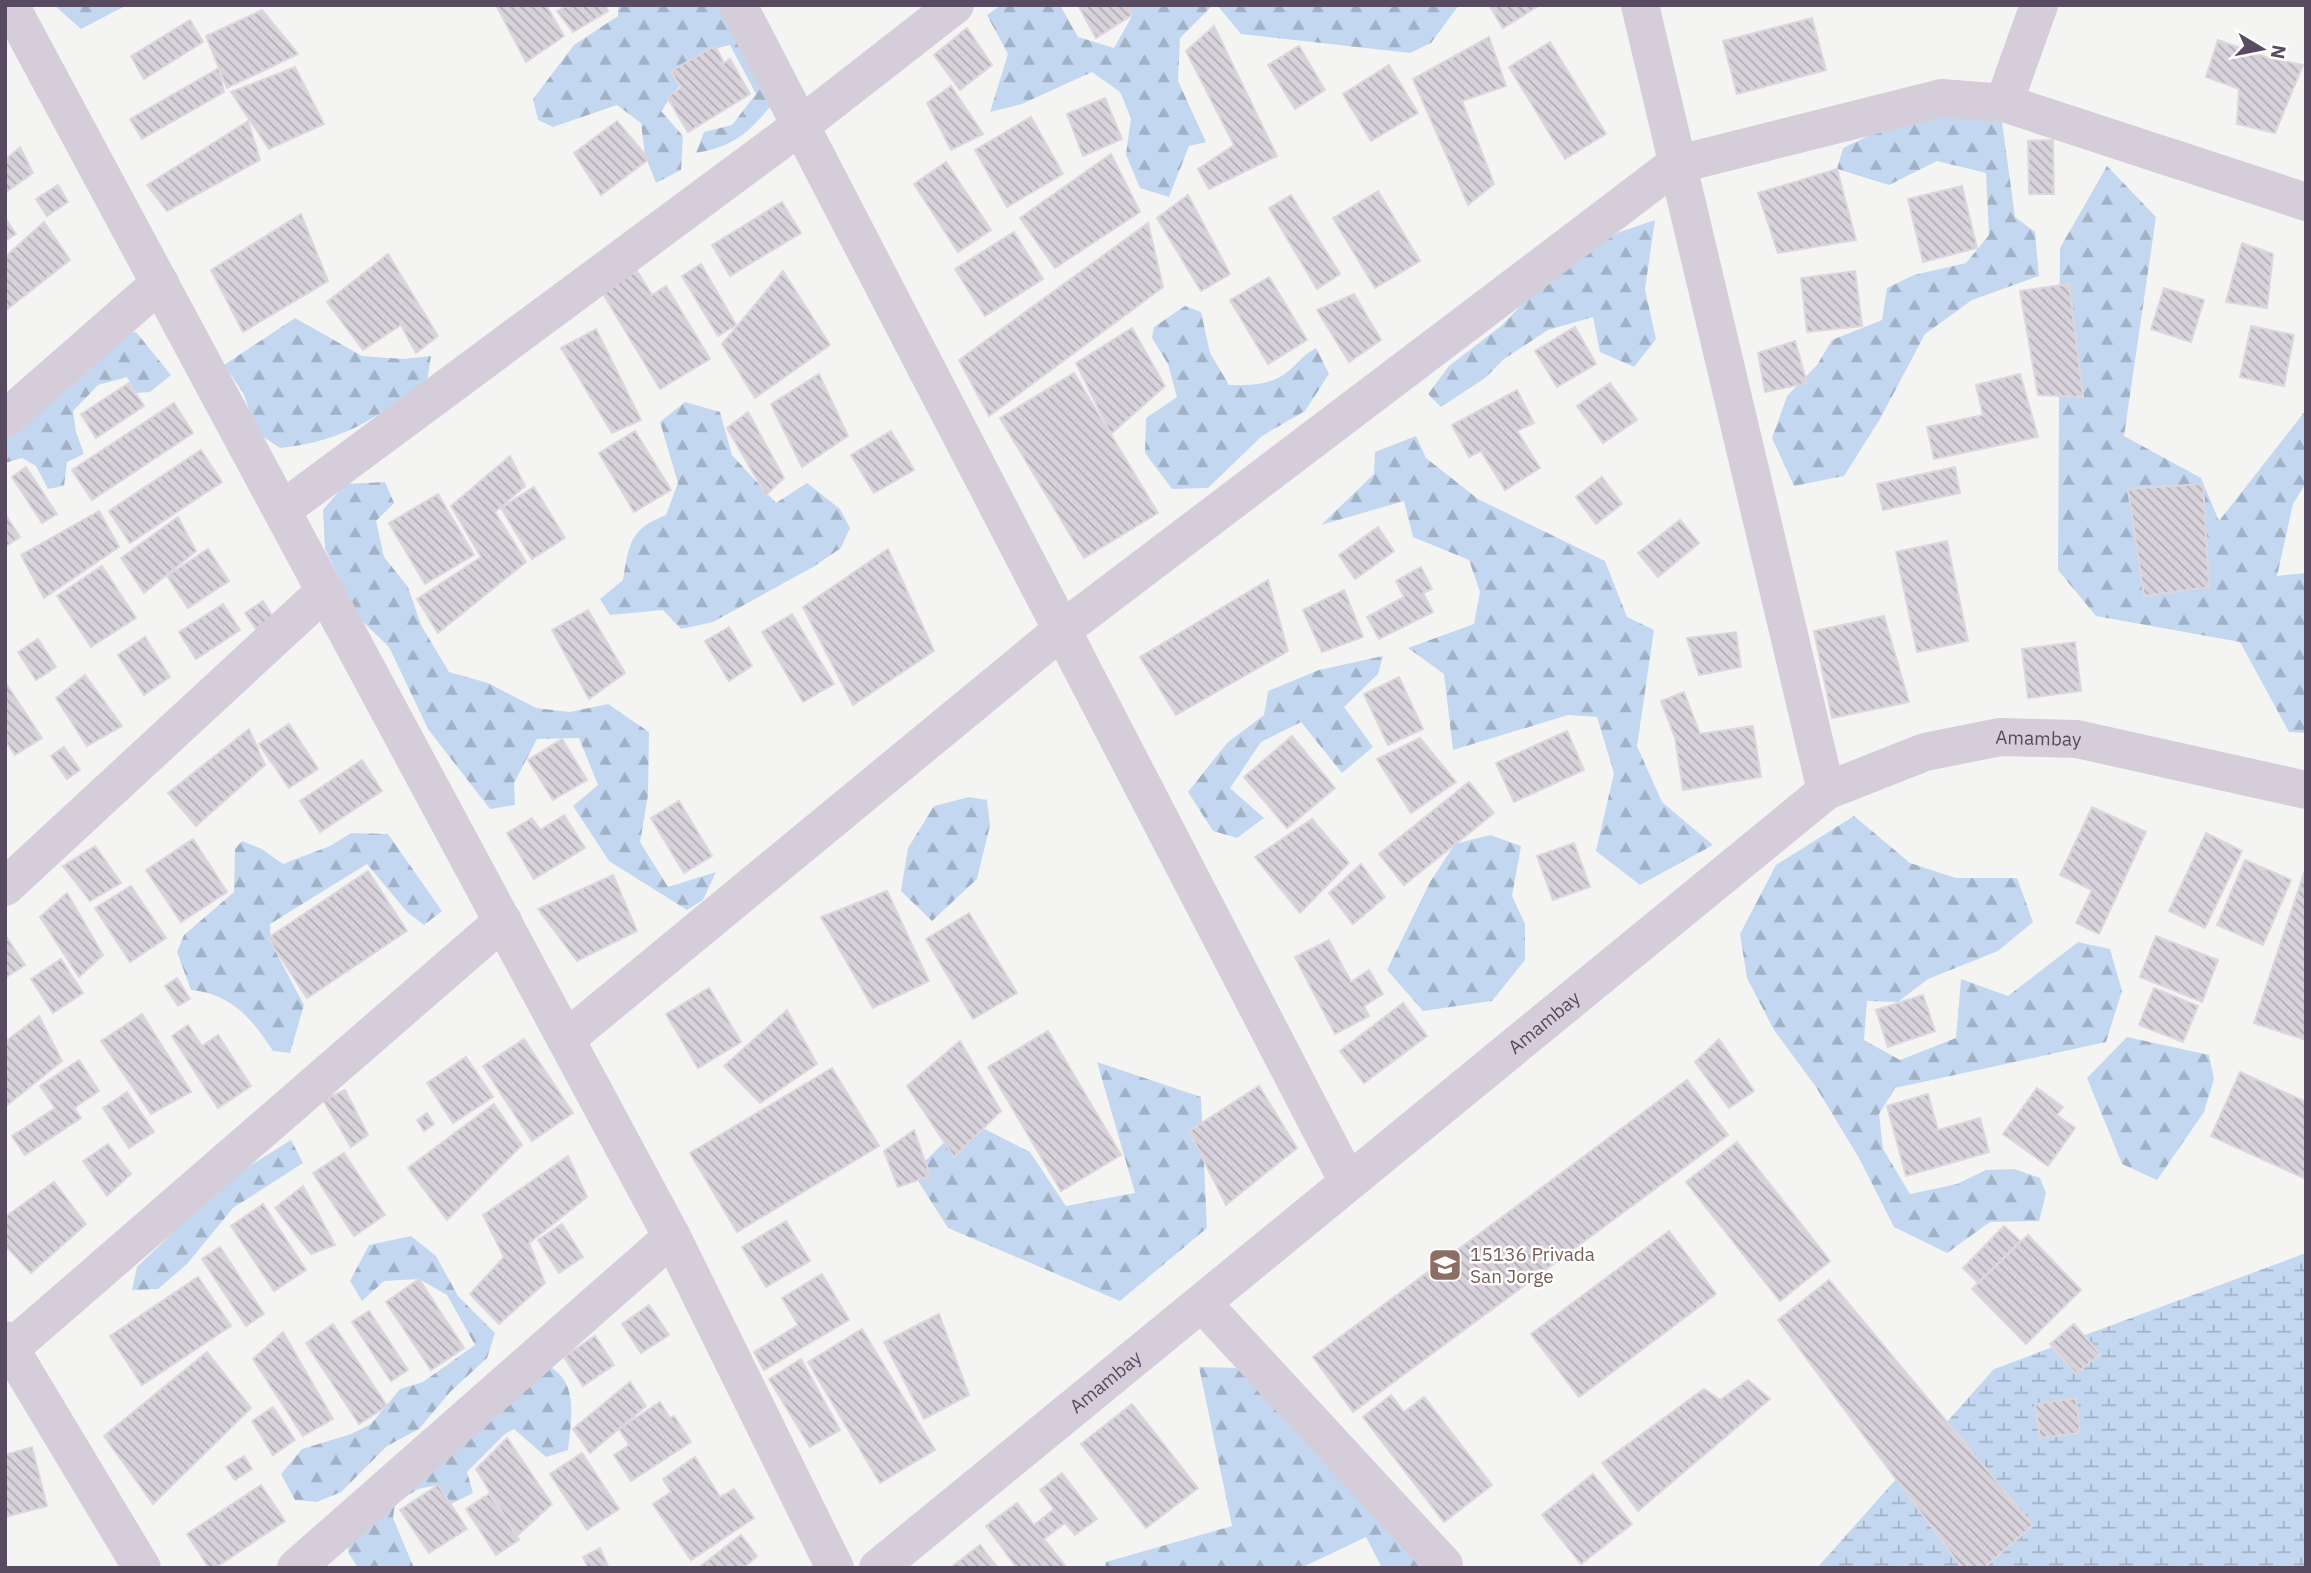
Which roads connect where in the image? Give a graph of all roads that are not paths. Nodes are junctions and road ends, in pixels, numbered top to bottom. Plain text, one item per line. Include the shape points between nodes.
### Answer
1 (10, 5) edge
2 (738, 5) edge
3 (955, 5) edge
4 (1640, 5) edge
5 (2039, 5) edge
6 (2004, 103) junction
7 (800, 126) junction
8 (1675, 165) junction
9 (2306, 202) edge
10 (160, 283) junction
11 (5, 419) edge
12 (282, 510) junction
13 (325, 591) junction
14 (1062, 630) junction
15 (1826, 790) junction
16 (2306, 790) edge
17 (5, 887) edge
18 (503, 921) junction
19 (566, 1039) junction
20 (1348, 1182) junction
21 (672, 1237) junction
22 (1202, 1303) junction
23 (8, 1345) edge
24 (1444, 1564) dead end
25 (142, 1568) edge
26 (296, 1568) edge
27 (835, 1568) edge
28 (878, 1568) edge

1 - 10 street
2 - 7 street
3 - 7 street
4 - 8 street
5 - 6 street
6 - 8 street via 1942,98
6 - 9 street
7 - 12 street
7 - 14 street
8 - 14 street
8 - 15 street
10 - 11 street
10 - 12 street
12 - 13 street
13 - 17 street
13 - 18 street
14 - 19 street
14 - 20 street
15 - 16 street, Amambay via 1924,752 2000,737 2077,739
15 - 20 street, Amambay
18 - 19 street
18 - 23 street
19 - 21 street
20 - 22 street, Amambay
21 - 26 street
21 - 27 street
22 - 24 street
22 - 28 street, Amambay
23 - 25 street

